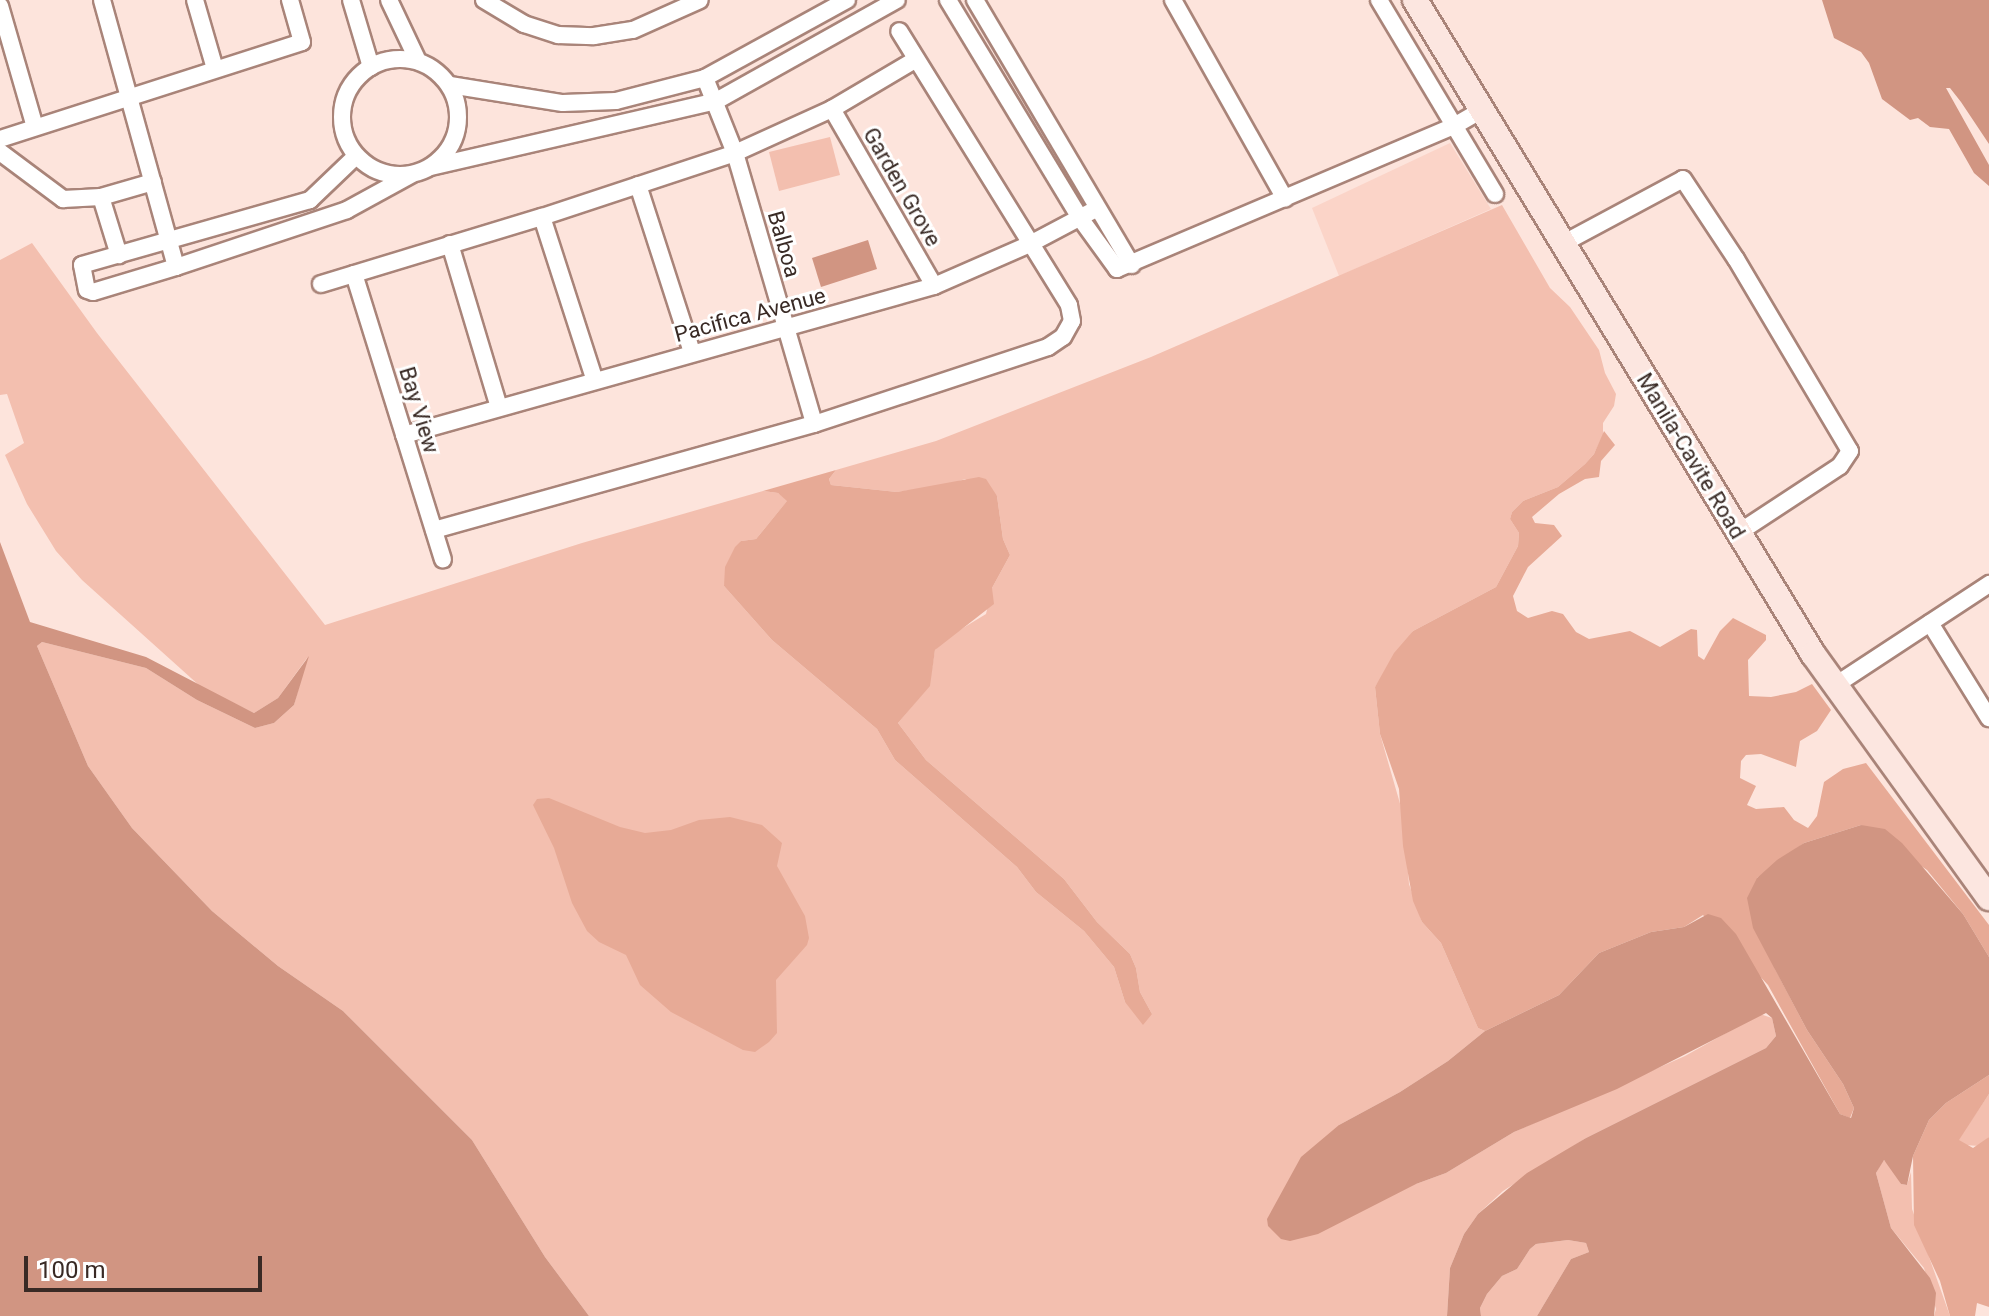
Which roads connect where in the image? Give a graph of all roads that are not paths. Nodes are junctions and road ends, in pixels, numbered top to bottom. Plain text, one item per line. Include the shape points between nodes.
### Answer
1 (102, 0) edge
2 (195, 0) edge
3 (290, 0) edge
4 (351, 0) edge
5 (389, 0) edge
6 (484, 0) edge
7 (700, 0) edge
8 (847, 0) edge
9 (897, 0) edge
10 (948, 0) edge
11 (975, 0) edge
12 (1173, 0) edge
13 (1379, 0) edge
14 (1415, 0) edge
15 (0, 6) edge
16 (899, 31) dead end
17 (915, 60) junction
18 (418, 61) junction
19 (371, 67) junction
20 (215, 69) junction
21 (705, 78) junction
22 (450, 85) junction
23 (129, 97) junction
24 (716, 101) junction
25 (832, 109) junction
26 (1482, 110) junction
27 (1454, 126) junction
28 (35, 127) junction
29 (0, 139) edge
30 (0, 152) edge
31 (735, 153) junction
32 (356, 156) junction
33 (431, 167) junction
34 (411, 175) junction
35 (153, 182) junction
36 (638, 185) junction
37 (1495, 194) dead end
38 (101, 197) junction
39 (1285, 199) junction
40 (1096, 209) junction
41 (542, 217) junction
42 (1080, 218) junction
43 (169, 242) junction
44 (450, 244) junction
45 (1562, 244) junction
46 (1028, 245) junction
47 (119, 255) junction
48 (1132, 265) junction
49 (176, 267) junction
50 (354, 274) junction
51 (321, 284) dead end
52 (934, 286) junction
53 (785, 329) junction
54 (692, 352) junction
55 (595, 381) junction
56 (499, 407) junction
57 (814, 424) junction
58 (404, 435) junction
59 (434, 530) junction
60 (1738, 533) junction
61 (443, 559) dead end
62 (1989, 584) edge
63 (1930, 623) junction
64 (1834, 686) junction
65 (1989, 718) edge
66 (1989, 898) edge

1 - 23 street
2 - 20 street
3 - 20 street via 302,42
4 - 19 street
5 - 18 street
6 - 7 street via 524,24 558,35 594,36 633,30
8 - 21 street
9 - 24 street
10 - 42 street
11 - 40 street
12 - 39 street
13 - 27 street
14 - 26 main road, Manila-Cavite Road
15 - 28 street
16 - 17 street
17 - 25 street
17 - 46 street
18 - 19 street via 401,58
18 - 22 street
19 - 32 street via 357,77 342,108 344,133
20 - 23 street
21 - 22 street via 616,101 563,103
21 - 24 street, Balboa
22 - 33 street via 459,121 450,147
23 - 28 street
23 - 35 street
24 - 31 street, Balboa
24 - 33 street
25 - 31 street
25 - 52 street, Garden Grove
26 - 27 street
26 - 45 main road, Manila-Cavite Road
27 - 37 street
27 - 39 street
28 - 29 street
30 - 38 street via 54,195 72,201
31 - 36 street
31 - 53 street, Balboa
32 - 34 street via 381,172
32 - 43 street via 310,200
33 - 34 street
34 - 49 street via 347,210
35 - 38 street
35 - 43 street
36 - 41 street
36 - 54 street
38 - 47 street
39 - 48 street
40 - 42 street, Pacifica Avenue
40 - 48 street
41 - 44 street
41 - 55 street
42 - 46 street, Pacifica Avenue
42 - 48 street via 1114,267
43 - 47 street
43 - 49 street
44 - 50 street
44 - 56 street
45 - 60 main road, Manila-Cavite Road
45 - 60 street via 1683,179 1736,259 1850,451 1840,466
46 - 52 street, Pacifica Avenue
46 - 57 street via 1069,305 1072,321 1063,337 1048,347
47 - 49 street via 82,266 87,290
50 - 51 street
50 - 58 street, Bay View
52 - 53 street, Pacifica Avenue
53 - 54 street, Pacifica Avenue
53 - 57 street, Balboa
54 - 55 street, Pacifica Avenue
55 - 56 street, Pacifica Avenue
56 - 58 street, Pacifica Avenue
57 - 59 street
58 - 59 street, Bay View
59 - 61 street, Bay View
60 - 64 main road, Manila-Cavite Road
62 - 63 street
63 - 64 street
63 - 65 street
64 - 66 main road, Manila-Cavite Road

